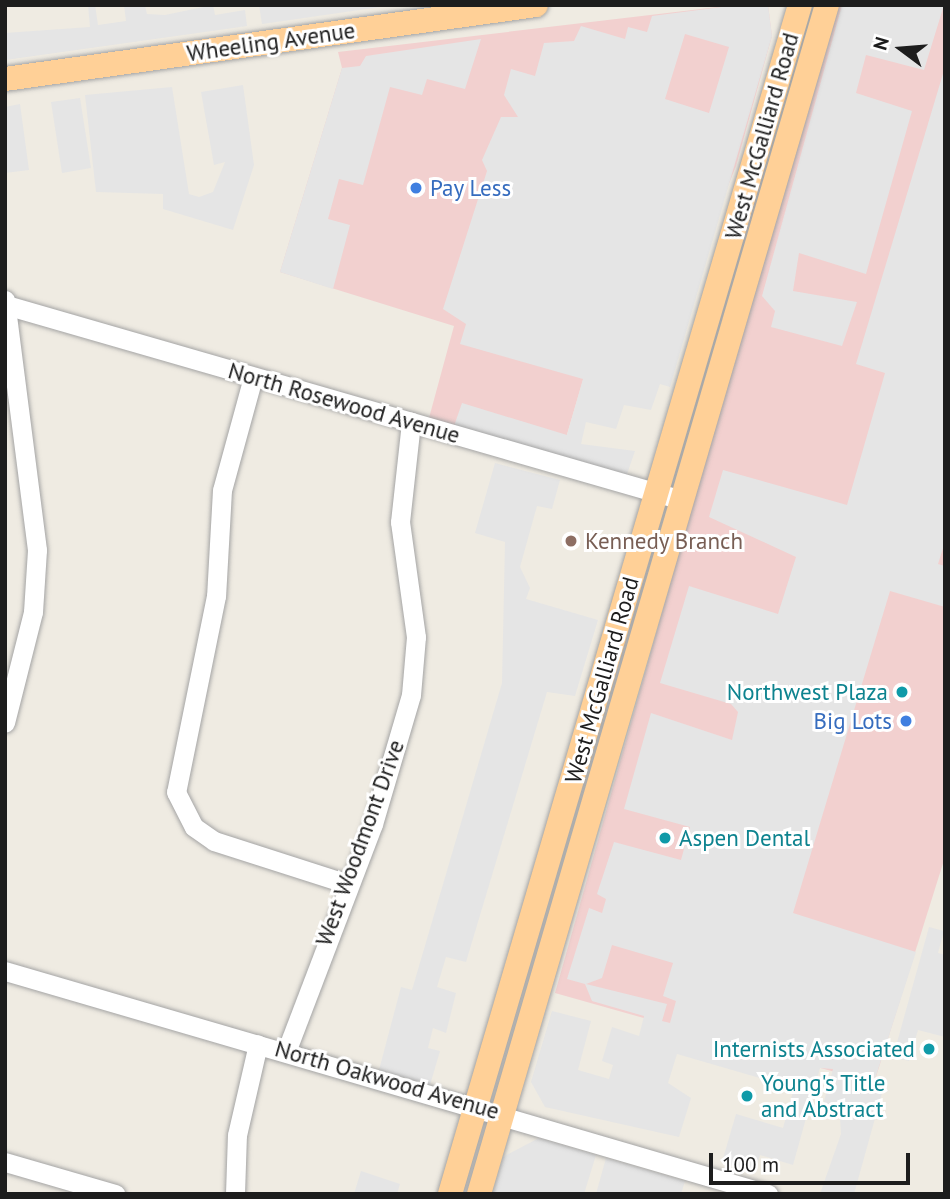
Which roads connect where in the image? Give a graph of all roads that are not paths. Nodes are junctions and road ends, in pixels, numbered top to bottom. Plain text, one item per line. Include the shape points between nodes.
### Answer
1 (536, 5) edge
2 (800, 5) edge
3 (827, 5) edge
4 (5, 79) edge
5 (5, 300) edge
6 (6, 305) edge
7 (253, 377) junction
8 (411, 422) junction
9 (657, 495) junction
10 (682, 500) junction
11 (6, 716) edge
12 (348, 884) junction
13 (5, 971) edge
14 (258, 1044) junction
15 (286, 1052) junction
16 (477, 1106) junction
17 (502, 1113) junction
18 (5, 1162) edge
19 (115, 1194) edge
20 (236, 1194) edge
21 (450, 1194) edge
22 (479, 1194) edge
23 (768, 1194) edge

1 - 4 main road, Wheeling Avenue
2 - 9 main road, West McGalliard Road
3 - 10 main road, West McGalliard Road
5 - 6 street
6 - 7 street, North Rosewood Avenue
6 - 11 street via 37,550 33,612
7 - 8 street, North Rosewood Avenue
7 - 12 street via 222,490 216,596 176,792 194,827 215,841
8 - 9 street, North Rosewood Avenue
8 - 12 street, West Woodmont Drive via 400,522 416,637 411,695
9 - 10 street, North Rosewood Avenue
9 - 16 main road, West McGalliard Road
10 - 17 main road, West McGalliard Road
12 - 15 street, West Woodmont Drive
13 - 14 street, North Oakwood Avenue
14 - 15 street, North Oakwood Avenue
14 - 20 street via 237,1135
15 - 16 street, North Oakwood Avenue
16 - 17 street, North Oakwood Avenue
16 - 21 main road, West McGalliard Road
17 - 22 main road, West McGalliard Road
17 - 23 street, North Oakwood Avenue
18 - 19 street

